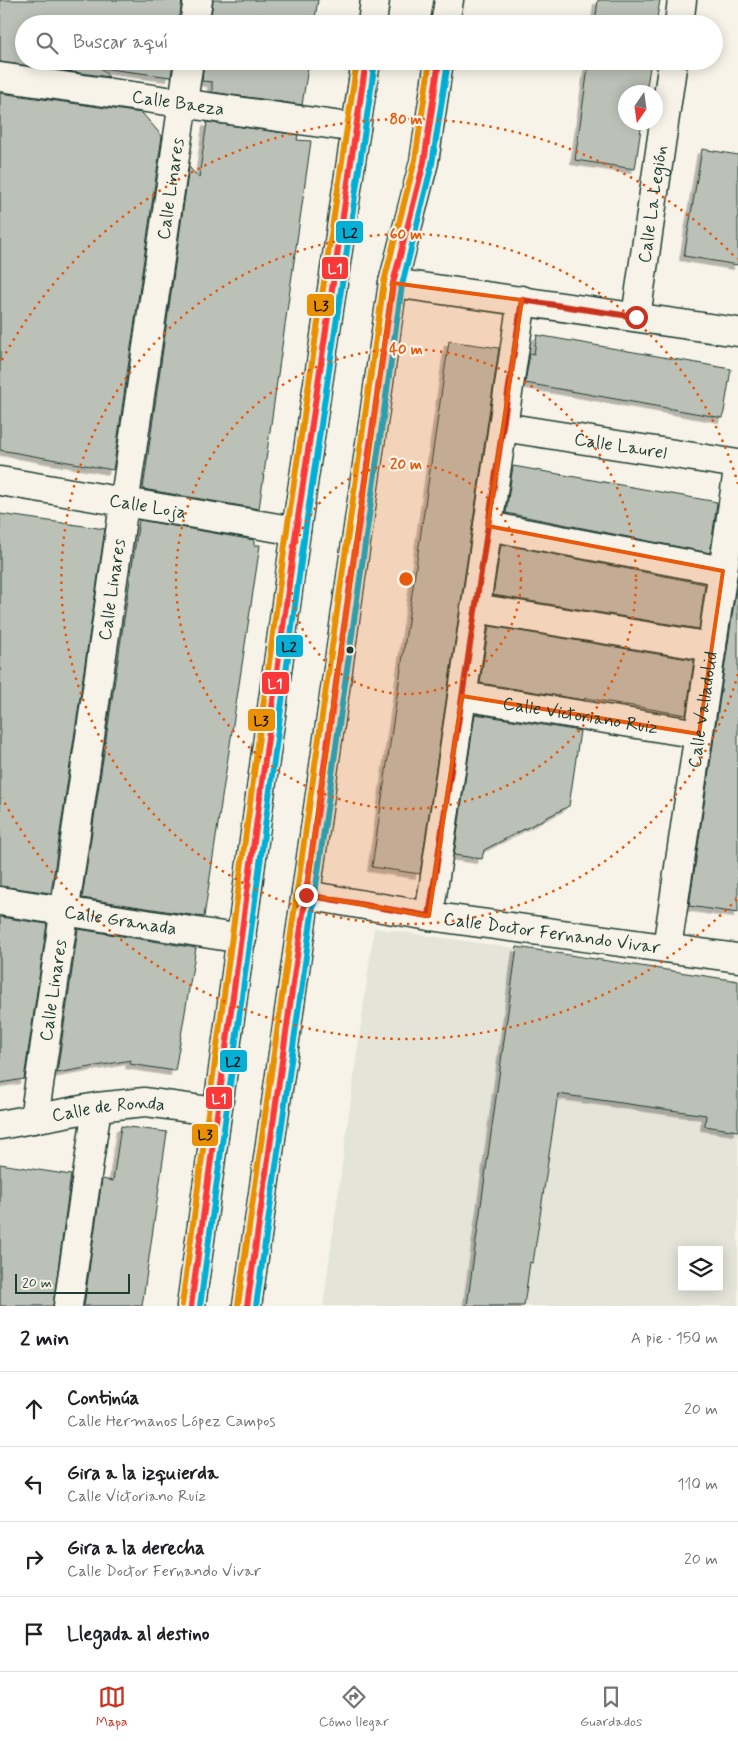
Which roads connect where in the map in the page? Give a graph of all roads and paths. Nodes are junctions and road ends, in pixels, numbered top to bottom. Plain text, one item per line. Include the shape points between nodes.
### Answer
1 (198, 0) edge
2 (375, 0) edge
3 (449, 0) edge
4 (682, 0) edge
5 (196, 15) edge
6 (373, 15) edge
7 (446, 15) edge
8 (680, 15) edge
9 (188, 70) edge
10 (365, 70) edge
11 (439, 70) edge
12 (672, 70) edge
13 (0, 77) edge
14 (183, 105) junction
15 (356, 128) junction
16 (393, 283) junction
17 (522, 300) junction
18 (636, 317) junction
19 (738, 332) edge
20 (503, 427) junction
21 (738, 464) edge
22 (738, 470) edge
23 (0, 481) edge
24 (125, 502) junction
25 (488, 526) junction
26 (296, 531) junction
27 (723, 571) junction
28 (475, 608) junction
29 (712, 647) junction
30 (462, 696) junction
31 (699, 734) junction
32 (306, 895) junction
33 (0, 901) edge
34 (64, 911) junction
35 (429, 916) junction
36 (242, 939) junction
37 (667, 948) junction
38 (738, 958) edge
39 (97, 1107) junction
40 (217, 1112) junction
41 (34, 1119) junction
42 (0, 1125) edge
43 (68, 1306) edge
44 (191, 1306) edge
45 (247, 1306) edge

1 - 5 street
2 - 6 street
3 - 7 street
4 - 8 street
9 - 14 street, Calle Linares
10 - 15 street
11 - 16 street via 424,162
12 - 18 street, Calle La Legión
13 - 14 street, Calle Baeza
14 - 15 street, Calle Baeza
14 - 24 street, Calle Linares
15 - 26 street
16 - 17 street
16 - 32 street
17 - 18 street
17 - 20 street
18 - 19 street
20 - 21 street, Calle Laurel
20 - 25 street
22 - 27 street, Calle Valladolid
23 - 24 street, Calle Loja
24 - 26 street, Calle Loja
24 - 34 street, Calle Linares
25 - 27 street
25 - 28 street
26 - 36 street
27 - 29 street, Calle Valladolid
28 - 29 street
28 - 30 street
29 - 31 street, Calle Valladolid
30 - 31 street, Calle Victoriano Ruiz
30 - 35 street
31 - 37 street, Calle Valladolid
32 - 35 street, Calle Doctor Fernando Vivar
32 - 45 street
33 - 34 street, Calle Granada
34 - 36 street, Calle Granada
34 - 41 street, Calle Linares
35 - 37 street, Calle Doctor Fernando Vivar
36 - 40 street
37 - 38 street, Calle Doctor Fernando Vivar
39 - 40 street, Calle de Ronda via 145,1102
39 - 41 street, Calle de Ronda
39 - 43 street
40 - 44 street
41 - 42 street, Calle de Ronda

